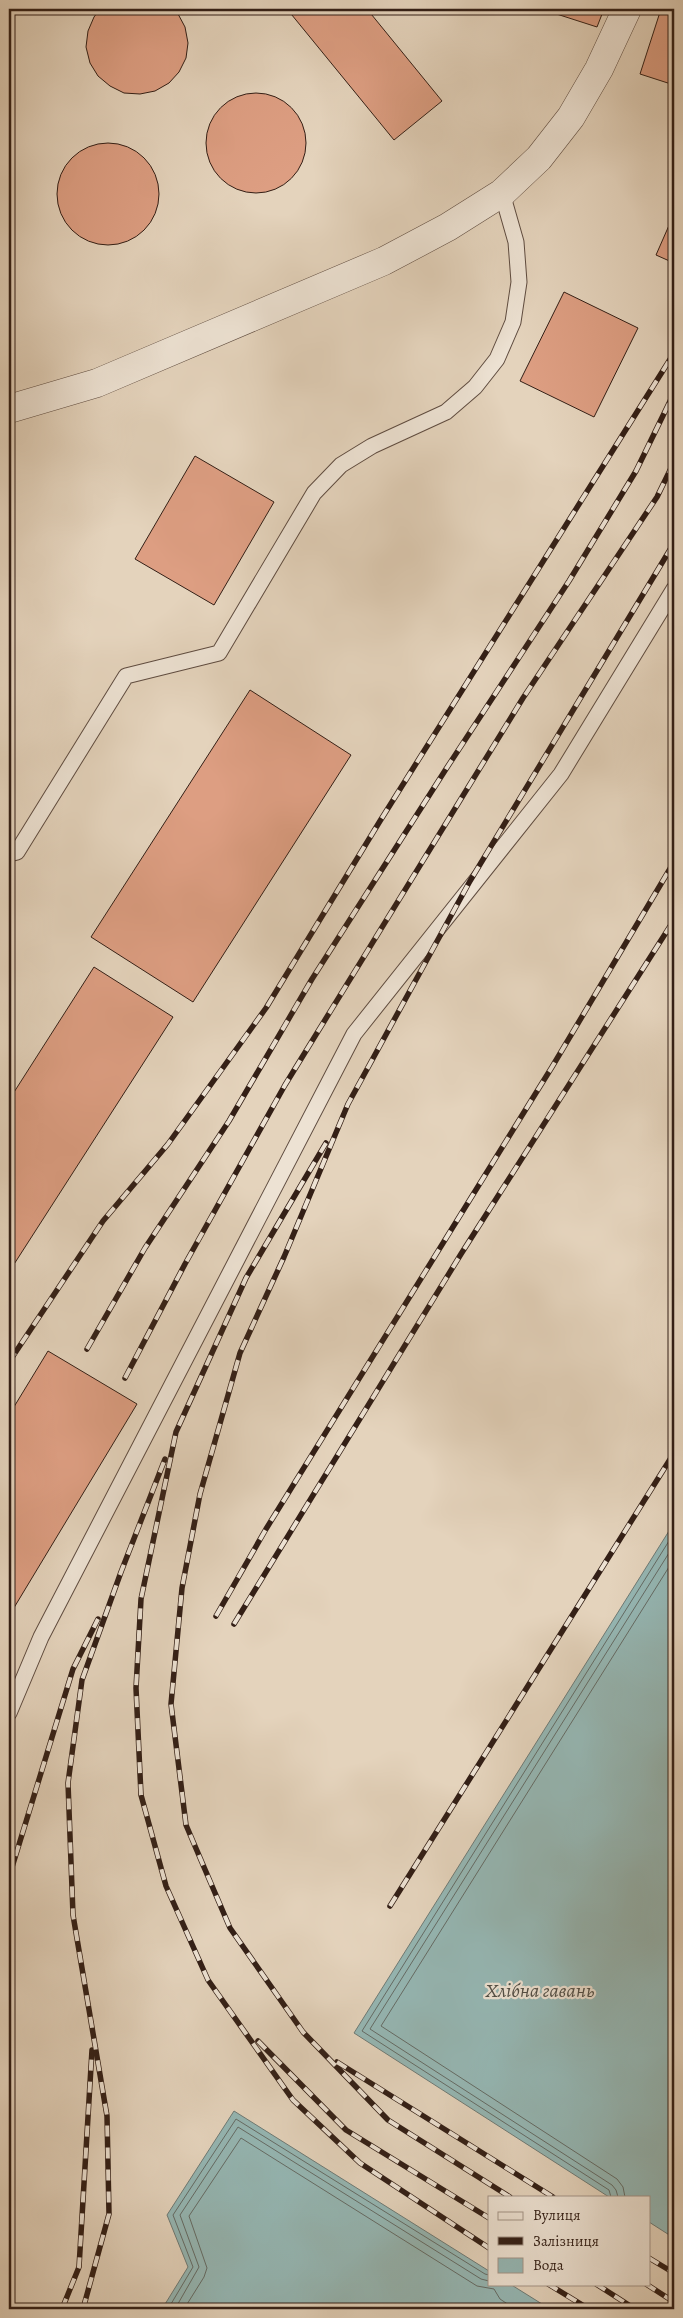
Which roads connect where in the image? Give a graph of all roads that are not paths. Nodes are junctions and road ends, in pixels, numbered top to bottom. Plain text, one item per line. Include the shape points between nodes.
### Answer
1 (627, 9) edge
2 (502, 193) junction
3 (9, 409) edge
4 (674, 589) edge
5 (9, 854) edge
6 (9, 1713) edge

1 - 2 street via 571,117 539,158
2 - 3 street via 384,261 97,383
2 - 5 lane via 516,242 519,282 513,322 497,359 475,387 446,412 372,446 341,465 314,493 219,653 126,676 17,852
4 - 6 lane via 561,774 354,1034 41,1637

